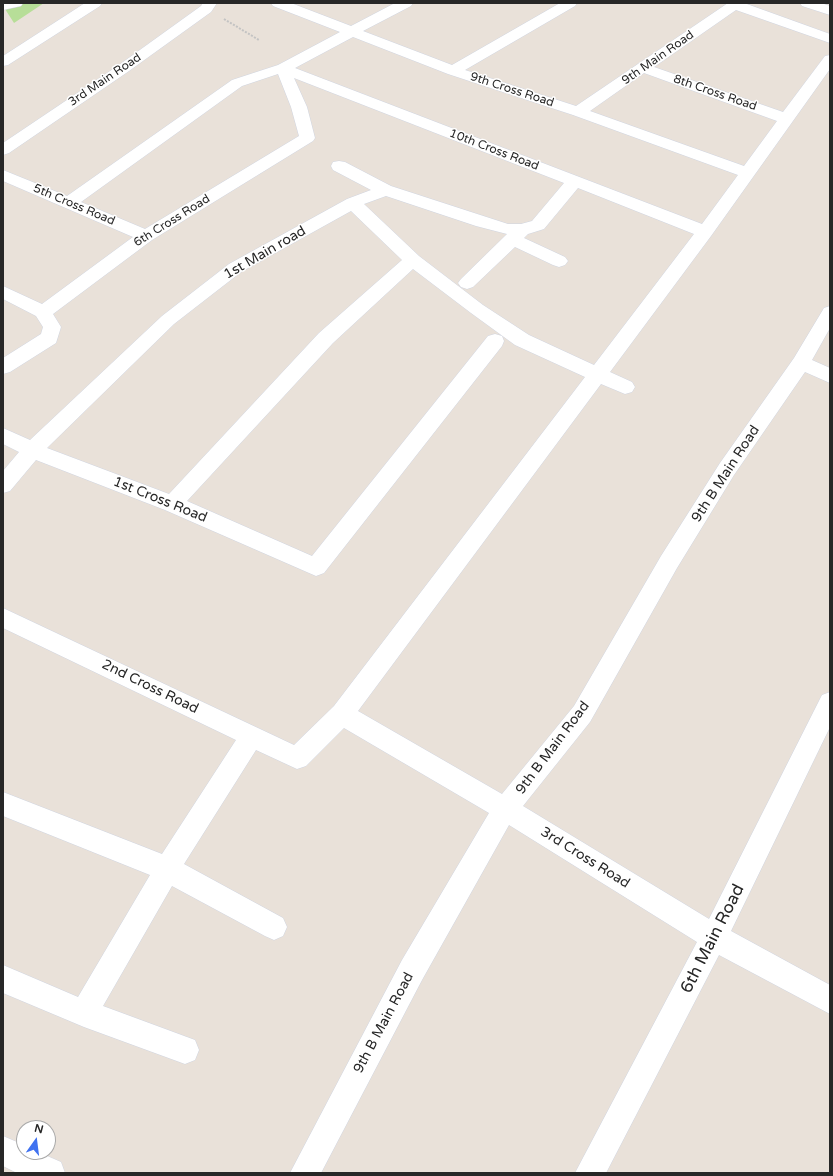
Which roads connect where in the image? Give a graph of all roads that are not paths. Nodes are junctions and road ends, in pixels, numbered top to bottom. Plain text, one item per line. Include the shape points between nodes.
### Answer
1 (16, 3) edge
2 (95, 3) edge
3 (278, 3) edge
4 (406, 3) edge
5 (570, 3) edge
6 (807, 3) edge
7 (735, 4) edge
8 (3, 6) edge
9 (208, 6) edge
10 (830, 11) edge
11 (352, 31) junction
12 (830, 39) edge
13 (830, 59) edge
14 (3, 62) edge
15 (283, 68) junction
16 (643, 68) junction
17 (453, 71) junction
18 (578, 112) junction
19 (787, 119) junction
20 (3, 150) edge
21 (338, 166) dead end
22 (747, 173) junction
23 (3, 176) edge
24 (575, 181) junction
25 (385, 190) junction
26 (68, 202) junction
27 (352, 203) junction
28 (705, 232) junction
29 (518, 234) junction
30 (146, 236) junction
31 (413, 260) junction
32 (559, 261) dead end
33 (467, 283) dead end
34 (3, 292) edge
35 (43, 312) junction
36 (830, 312) edge
37 (495, 341) dead end
38 (801, 362) junction
39 (3, 367) edge
40 (598, 374) junction
41 (830, 376) edge
42 (625, 387) dead end
43 (3, 435) edge
44 (32, 450) junction
45 (3, 485) edge
46 (172, 504) junction
47 (3, 617) edge
48 (830, 702) edge
49 (342, 714) junction
50 (252, 736) junction
51 (3, 804) edge
52 (505, 809) junction
53 (167, 869) junction
54 (274, 927) dead end
55 (714, 937) junction
56 (3, 979) edge
57 (830, 1000) edge
58 (84, 1013) junction
59 (185, 1050) dead end
60 (3, 1151) edge
61 (43, 1171) edge
62 (305, 1173) edge
63 (590, 1173) edge

1 - 8 street
2 - 14 street
3 - 11 street, 9th Cross Road
4 - 11 street
5 - 17 street
6 - 10 street
7 - 12 street
7 - 16 street, 9th Main Road
9 - 20 street, 3rd Main Road via 124,68
11 - 15 street
11 - 17 street, 9th Cross Road
13 - 19 street
15 - 24 street, 10th Cross Road
15 - 26 street via 237,83
15 - 30 street, 6th Cross Road via 299,107 307,138
16 - 18 street, 9th Main Road
16 - 19 street, 8th Cross Road
17 - 18 street, 9th Cross Road
18 - 22 street, 9th Cross Road
19 - 22 street
21 - 25 street
22 - 28 street
23 - 26 street, 5th Cross Road
24 - 28 street, 10th Cross Road
24 - 29 street via 538,225
25 - 27 street, 1st Main road
25 - 29 street via 508,228
26 - 30 street, 5th Cross Road
27 - 31 street
27 - 44 street, 1st Main road via 235,268 168,320
28 - 40 street
29 - 32 street
29 - 33 street
30 - 35 street, 6th Cross Road
31 - 40 street via 476,309 522,340
31 - 46 street via 326,338
34 - 35 street
35 - 39 street via 52,327 49,338
36 - 38 street, 9th B Main Road
37 - 46 street, 1st Cross Road via 316,567
38 - 41 street
38 - 52 street, 9th B Main Road via 727,469 669,562 582,714
40 - 42 street
40 - 49 street
43 - 44 street, 1st Cross Road
44 - 45 street, 1st Main road
44 - 46 street, 1st Cross Road
47 - 50 street, 2nd Cross Road
48 - 55 street, 6th Main Road
49 - 50 street, 2nd Cross Road via 297,758
49 - 52 street, 3rd Cross Road
50 - 53 street
51 - 53 street
52 - 55 street, 3rd Cross Road
52 - 62 street, 9th B Main Road via 412,970
53 - 54 street
53 - 58 street
55 - 57 street, 3rd Cross Road
55 - 63 street, 6th Main Road
56 - 58 street
58 - 59 street
60 - 61 street

